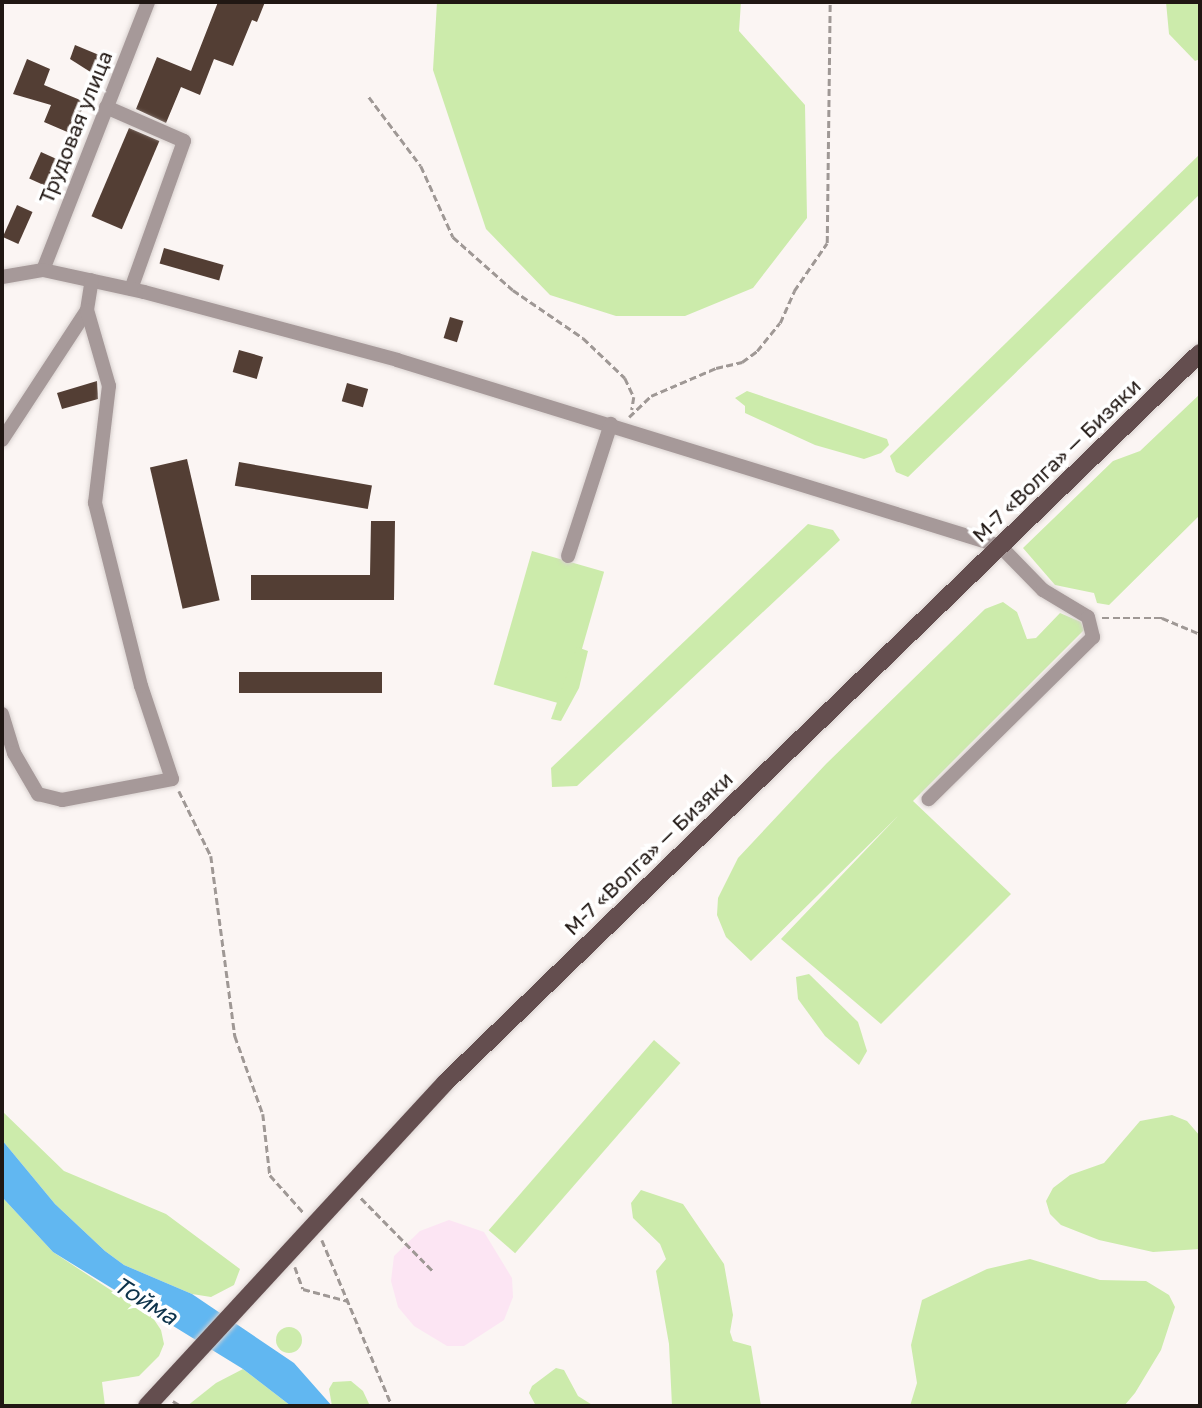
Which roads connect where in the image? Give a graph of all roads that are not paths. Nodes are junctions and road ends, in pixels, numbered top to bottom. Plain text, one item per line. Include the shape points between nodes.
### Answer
1 (148, 2) edge
2 (106, 107) junction
3 (43, 270) junction
4 (2, 277) edge
5 (92, 280) junction
6 (131, 289) junction
7 (87, 310) junction
8 (1200, 353) edge
9 (618, 426) junction
10 (2, 440) edge
11 (1000, 546) junction
12 (568, 556) dead end
13 (2, 714) edge
14 (929, 799) dead end
15 (147, 1406) edge

1 - 2 street, Трудовая улица
2 - 3 street, Трудовая улица
2 - 6 street via 184,141
3 - 4 street
3 - 5 street
5 - 6 street
5 - 7 street
6 - 9 street
7 - 10 street
7 - 13 street via 108,386 95,503 141,686 172,779 62,800 38,794 14,753
8 - 11 main road, М-7 «Волга» — Бизяки
9 - 11 street
9 - 12 street
11 - 14 street via 1043,590 1088,617 1093,637
11 - 15 main road, М-7 «Волга» — Бизяки via 445,1083

